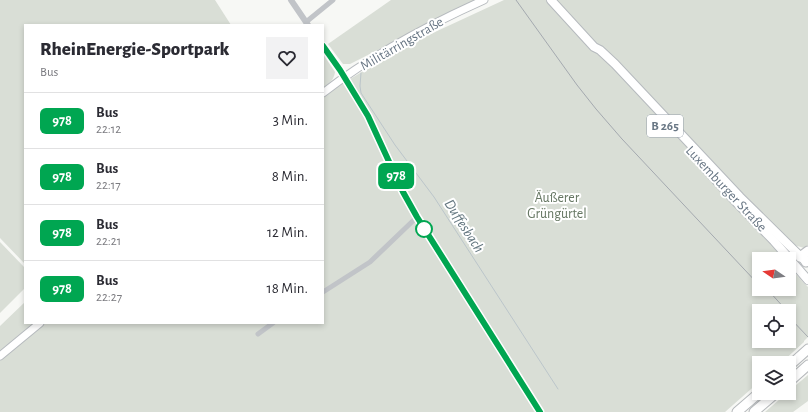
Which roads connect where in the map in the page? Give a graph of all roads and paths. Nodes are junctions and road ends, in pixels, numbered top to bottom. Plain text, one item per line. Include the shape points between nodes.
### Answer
1 (291, 0) edge
2 (333, 0) edge
3 (484, 0) edge
4 (551, 0) edge
5 (307, 23) edge
6 (324, 47) edge
7 (594, 47) junction
8 (344, 77) junction
9 (324, 92) edge
10 (417, 217) junction
11 (808, 251) edge
12 (803, 263) edge
13 (808, 280) edge
14 (324, 291) edge
15 (39, 324) edge
16 (272, 324) edge
17 (258, 334) dead end
18 (808, 349) edge
19 (0, 356) edge
20 (796, 360) edge
21 (808, 365) edge
22 (796, 376) edge
23 (752, 399) edge
24 (768, 400) edge
25 (540, 412) edge
26 (737, 412) edge
27 (754, 412) edge

1 - 5 street
2 - 5 street
3 - 8 main road, Militärringstraße via 398,43
4 - 7 main road, Luxemburger Straße / B 265
6 - 8 street
7 - 12 main road, Luxemburger Straße / B 265 via 615,64
7 - 12 main road, Luxemburger Straße / B 265 via 596,53 789,258
8 - 9 main road, Militärringstraße
8 - 10 street via 368,116
10 - 14 street via 370,262
10 - 25 street
11 - 12 highway
12 - 13 main road, Luxemburger Straße / B 265
15 - 19 main road
16 - 17 street
18 - 20 highway
21 - 22 highway
23 - 26 highway
24 - 27 highway

